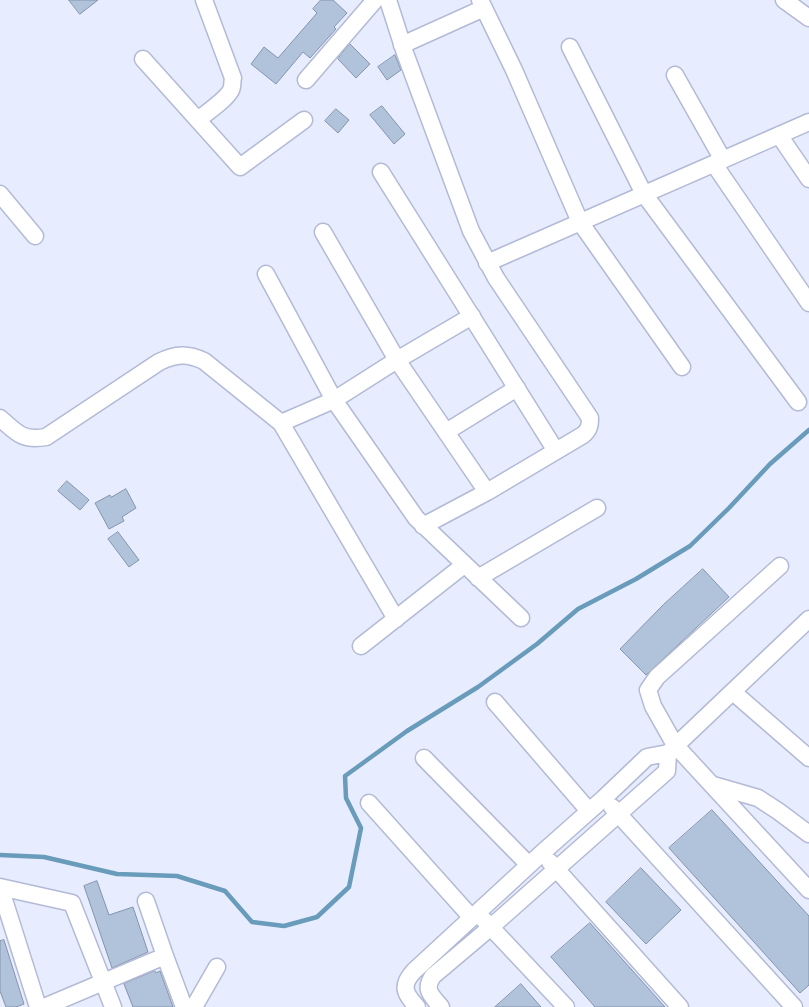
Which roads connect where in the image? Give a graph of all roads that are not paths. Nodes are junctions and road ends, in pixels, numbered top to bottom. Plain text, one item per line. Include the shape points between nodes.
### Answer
1 (204, 0) edge
2 (784, 0) edge
3 (388, 1) edge
4 (482, 4) edge
5 (809, 18) edge
6 (402, 45) junction
7 (570, 48) dead end
8 (144, 59) dead end
9 (674, 75) dead end
10 (306, 80) dead end
11 (198, 120) junction
12 (304, 120) dead end
13 (809, 122) edge
14 (779, 135) junction
15 (718, 162) junction
16 (381, 172) dead end
17 (809, 178) edge
18 (0, 194) edge
19 (644, 194) junction
20 (580, 222) junction
21 (323, 232) dead end
22 (36, 236) dead end
23 (487, 263) junction
24 (266, 274) dead end
25 (809, 303) edge
26 (472, 316) junction
27 (397, 360) junction
28 (682, 367) dead end
29 (517, 388) junction
30 (334, 400) junction
31 (798, 402) dead end
32 (0, 418) edge
33 (281, 423) junction
34 (446, 432) junction
35 (556, 450) junction
36 (487, 492) junction
37 (597, 508) dead end
38 (423, 526) junction
39 (464, 565) junction
40 (780, 566) dead end
41 (478, 578) junction
42 (521, 618) dead end
43 (396, 619) junction
44 (809, 619) edge
45 (361, 646) dead end
46 (733, 692) junction
47 (495, 702) dead end
48 (672, 749) junction
49 (424, 758) dead end
50 (809, 758) edge
51 (713, 785) junction
52 (604, 798) junction
53 (369, 803) dead end
54 (589, 812) junction
55 (619, 815) junction
56 (809, 834) edge
57 (542, 853) junction
58 (529, 865) junction
59 (556, 869) junction
60 (809, 890) edge
61 (146, 901) dead end
62 (475, 915) junction
63 (491, 928) junction
64 (165, 956) junction
65 (217, 967) dead end
66 (103, 982) junction
67 (405, 986) junction
68 (428, 988) junction
69 (38, 1007) edge
70 (44, 1007) edge
71 (113, 1007) edge
72 (184, 1007) edge
73 (194, 1007) edge
74 (417, 1007) edge
75 (441, 1007) edge
76 (566, 1007) edge
77 (680, 1007) edge
78 (794, 1007) edge

1 - 11 street via 233,78 227,95
2 - 5 street
3 - 6 street
3 - 10 street
4 - 6 street
4 - 20 street
6 - 23 street via 471,231
7 - 19 street
8 - 11 street
9 - 15 street
11 - 12 street via 240,167
13 - 14 street
14 - 15 street
14 - 17 street
15 - 19 street
15 - 25 street
16 - 26 street
18 - 22 street
19 - 20 street
19 - 31 street
20 - 23 street
20 - 28 street
21 - 27 street
23 - 35 street via 590,418 587,431
24 - 30 street
26 - 27 street
26 - 29 street
27 - 30 street
27 - 34 street
29 - 34 street
29 - 35 street
30 - 33 street
30 - 38 street
32 - 33 street via 21,436 33,439 46,437 159,362 182,355 204,361
33 - 43 street
34 - 36 street
35 - 36 street
36 - 38 street
37 - 41 street
38 - 39 street
39 - 41 street
39 - 43 street
40 - 48 street via 651,684 648,690 650,698
41 - 42 street
43 - 45 street
44 - 46 street
46 - 48 street
46 - 50 street
47 - 54 street
48 - 51 street
48 - 52 street via 646,758
48 - 55 street via 667,771
49 - 58 street
51 - 56 street via 758,798
51 - 60 street
52 - 54 street
52 - 55 street
53 - 62 street
54 - 57 street
55 - 59 street
55 - 78 street
57 - 58 street
57 - 59 street
58 - 62 street
59 - 63 street
59 - 77 street
61 - 64 street
62 - 63 street
62 - 67 street via 408,977
63 - 68 street via 433,976
63 - 76 street
64 - 66 street
64 - 72 street
65 - 73 street
66 - 69 street via 72,903 0,887
66 - 70 street
66 - 71 street
67 - 68 street
67 - 74 street via 406,995
68 - 75 street

